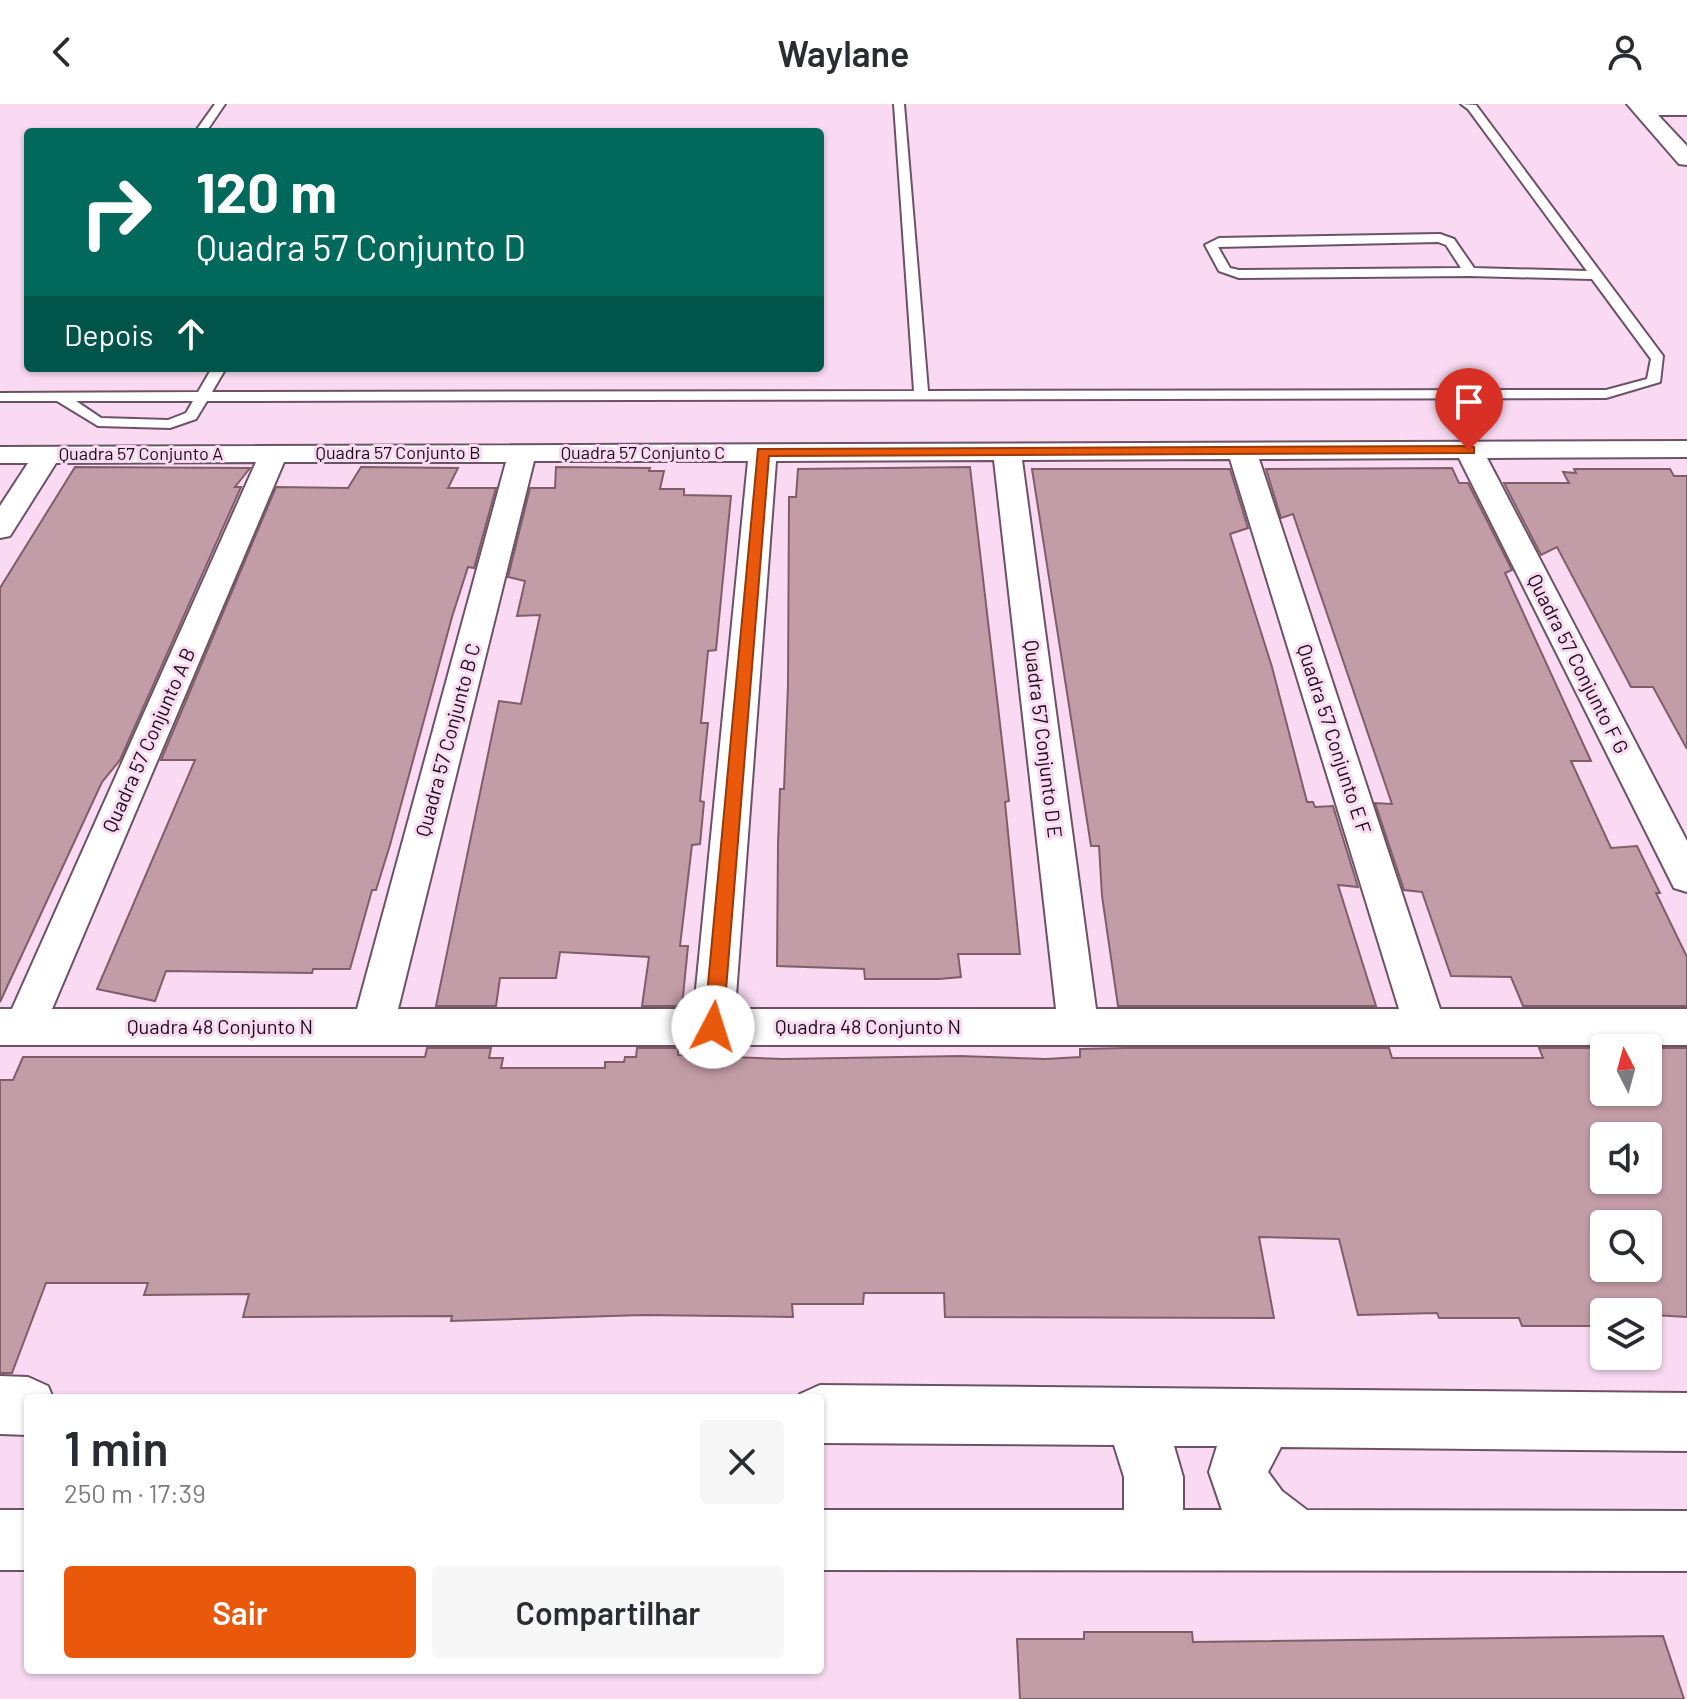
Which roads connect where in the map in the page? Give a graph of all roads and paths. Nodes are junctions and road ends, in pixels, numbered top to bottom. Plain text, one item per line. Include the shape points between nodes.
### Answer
1 (220, 104) edge
2 (899, 104) edge
3 (1466, 104) edge
4 (1640, 107) edge
5 (1687, 109) edge
6 (203, 128) edge
7 (1687, 159) edge
8 (1470, 272) junction
9 (1595, 275) junction
10 (217, 372) edge
11 (921, 395) junction
12 (0, 397) edge
13 (60, 397) junction
14 (202, 397) junction
15 (1687, 449) edge
16 (1007, 450) junction
17 (1469, 450) junction
18 (1242, 451) junction
19 (763, 452) junction
20 (522, 453) junction
21 (274, 454) junction
22 (0, 455) edge
23 (47, 455) junction
24 (0, 529) edge
25 (1687, 877) edge
26 (12, 1027) edge
27 (373, 1027) junction
28 (713, 1027) junction
29 (1078, 1027) junction
30 (1425, 1027) junction
31 (1687, 1027) edge
32 (0, 1405) edge
33 (24, 1406) edge
34 (824, 1414) edge
35 (1130, 1417) junction
36 (1268, 1417) junction
37 (1687, 1422) edge
38 (0, 1540) edge
39 (24, 1540) edge
40 (824, 1540) edge
41 (1145, 1540) junction
42 (1297, 1540) junction
43 (1687, 1541) edge

1 - 6 lane
2 - 11 lane
3 - 9 lane
4 - 5 street
4 - 7 street
8 - 8 lane via 1450,242 1440,238 1211,245 1225,271 1239,274
8 - 9 lane
9 - 11 lane via 1658,359 1653,382 1606,394
10 - 14 lane
11 - 14 lane
12 - 13 lane
13 - 14 lane
13 - 14 lane via 98,422 120,426 170,424 191,416
15 - 17 street, Quadra 57 Conjunto C
16 - 18 street, Quadra 57 Conjunto C
16 - 19 street, Quadra 57 Conjunto C
16 - 29 street, Quadra 57 Conjunto D E
17 - 18 street, Quadra 57 Conjunto C
17 - 25 street, Quadra 57 Conjunto F G
18 - 30 street, Quadra 57 Conjunto E F
19 - 20 street, Quadra 57 Conjunto C
19 - 28 street
20 - 21 street, Quadra 57 Conjunto B
20 - 27 street, Quadra 57 Conjunto B C
21 - 23 street, Quadra 57 Conjunto A
21 - 26 street, Quadra 57 Conjunto A B
22 - 23 street
23 - 24 street, Quadra 57 Conjunto A
26 - 27 street, Quadra 48 Conjunto N
27 - 28 street, Quadra 48 Conjunto N
28 - 29 street, Quadra 48 Conjunto N
29 - 30 street, Quadra 48 Conjunto N
30 - 31 street, Quadra 48 Conjunto N
32 - 33 street
34 - 35 street
35 - 36 street
35 - 41 street via 1146,1445 1155,1483 1155,1518
36 - 37 street
36 - 42 street via 1244,1444 1239,1481 1263,1516
38 - 39 street
40 - 41 street
41 - 42 street
42 - 43 street

